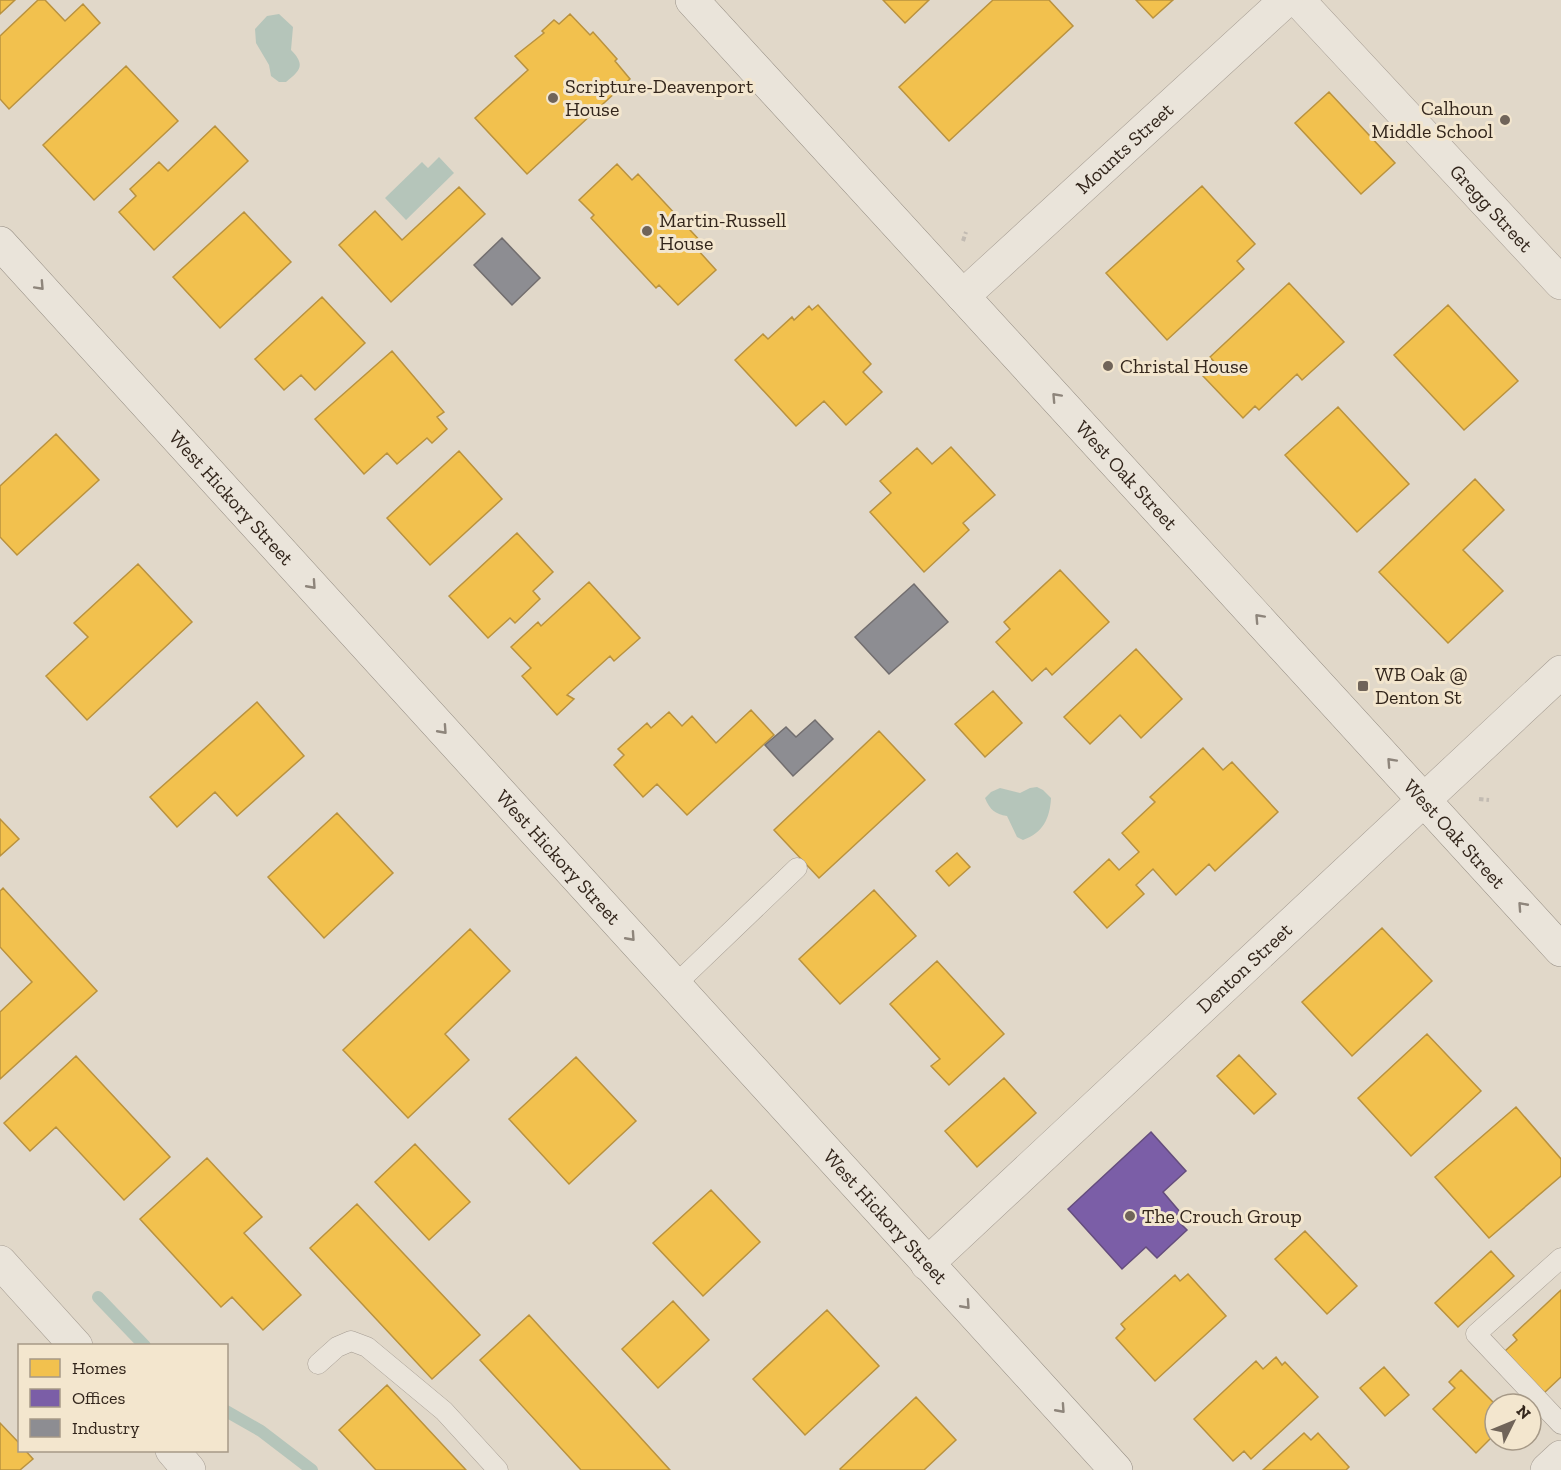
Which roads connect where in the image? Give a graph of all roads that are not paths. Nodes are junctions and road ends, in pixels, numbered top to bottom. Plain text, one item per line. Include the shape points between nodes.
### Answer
1 (692, 0) edge
2 (1286, 0) edge
3 (1298, 0) edge
4 (0, 243) edge
5 (1561, 283) edge
6 (963, 296) junction
7 (1561, 672) edge
8 (1424, 798) junction
9 (797, 868) dead end
10 (1561, 950) edge
11 (675, 985) junction
12 (1561, 1258) edge
13 (927, 1263) junction
14 (3, 1272) edge
15 (74, 1344) edge
16 (318, 1365) dead end
17 (1561, 1424) edge
18 (174, 1452) edge
19 (1561, 1457) edge
20 (1110, 1468) edge
21 (189, 1470) edge
22 (498, 1470) edge
23 (1547, 1470) edge

1 - 6 main road, West Oak Street
2 - 6 main road, Mounts Street
3 - 5 main road, Gregg Street
4 -> 11 main road, West Hickory Street
8 -> 6 main road, West Oak Street
7 - 8 main road, Denton Street
10 -> 8 main road, West Oak Street
8 - 13 main road, Denton Street
9 - 11 lane
11 - 13 main road, West Hickory Street
12 - 17 lane via 1476,1334
13 -> 20 main road, West Hickory Street
14 - 15 main road
16 - 22 lane via 337,1347 351,1341 367,1347 444,1411
18 - 21 main road
19 - 23 main road

